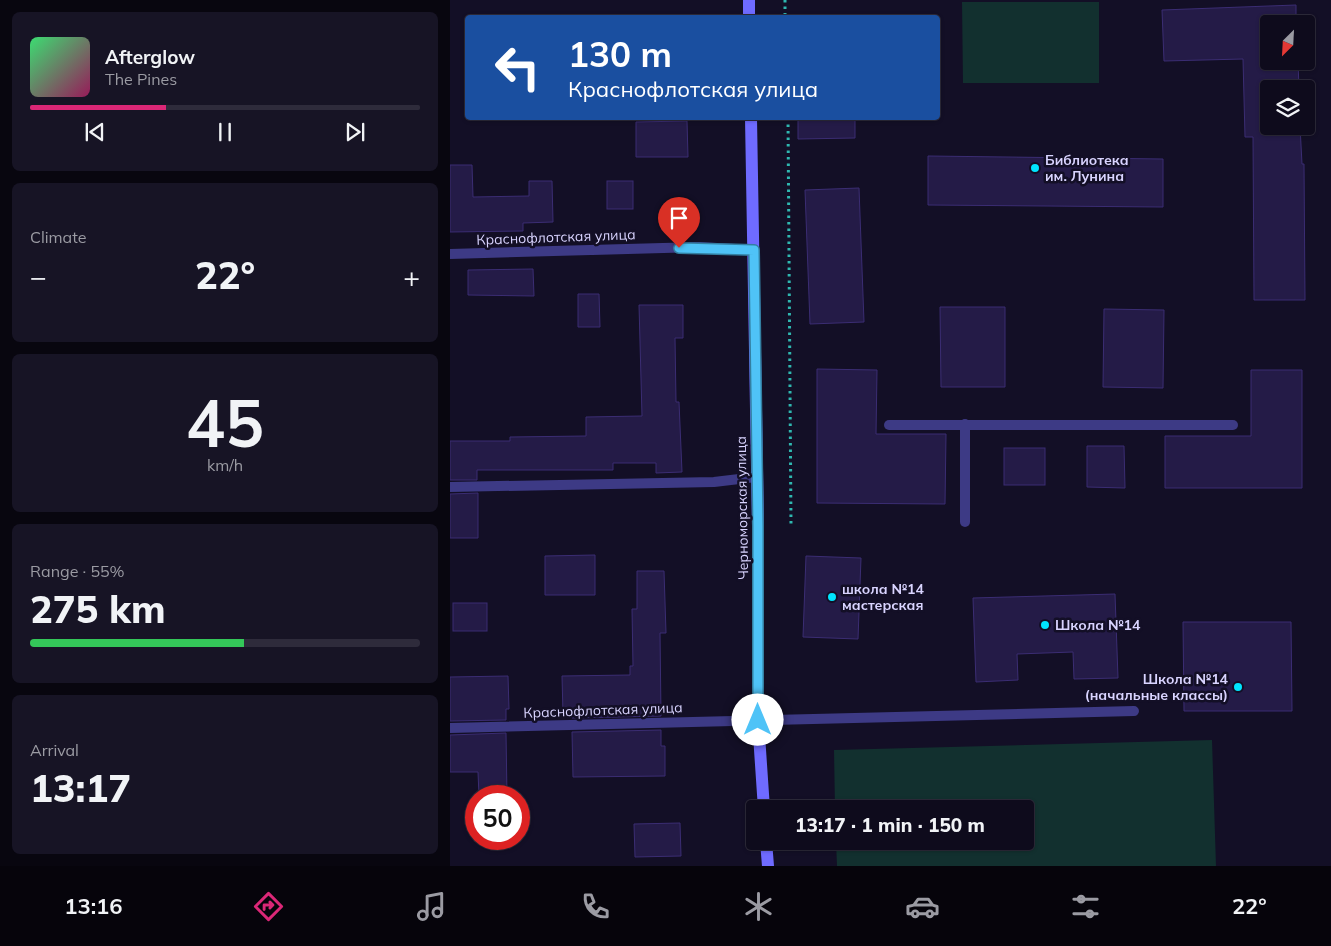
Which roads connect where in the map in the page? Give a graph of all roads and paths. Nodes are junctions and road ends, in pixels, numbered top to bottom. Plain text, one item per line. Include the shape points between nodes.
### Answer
1 (749, 0) edge
2 (785, 0) edge
3 (749, 15) edge
4 (785, 15) edge
5 (751, 120) edge
6 (788, 120) edge
7 (754, 250) junction
8 (450, 254) edge
9 (889, 424) dead end
10 (965, 424) junction
11 (1234, 425) dead end
12 (756, 477) junction
13 (450, 487) edge
14 (965, 522) dead end
15 (791, 525) dead end
16 (1134, 711) dead end
17 (758, 720) junction
18 (450, 728) edge
19 (763, 800) edge
20 (767, 850) edge
21 (768, 866) edge

1 - 3 main road
2 - 4 path
5 - 7 main road, Черноморская улица
6 - 15 path
7 - 8 lane, Краснофлотская улица via 698,247
7 - 12 main road, Черноморская улица
9 - 10 lane
10 - 11 lane
10 - 14 lane
12 - 13 lane via 714,482
12 - 17 main road, Черноморская улица
16 - 17 lane, Краснофлотская улица
17 - 18 lane, Краснофлотская улица
17 - 19 main road, Черноморская улица
20 - 21 main road

